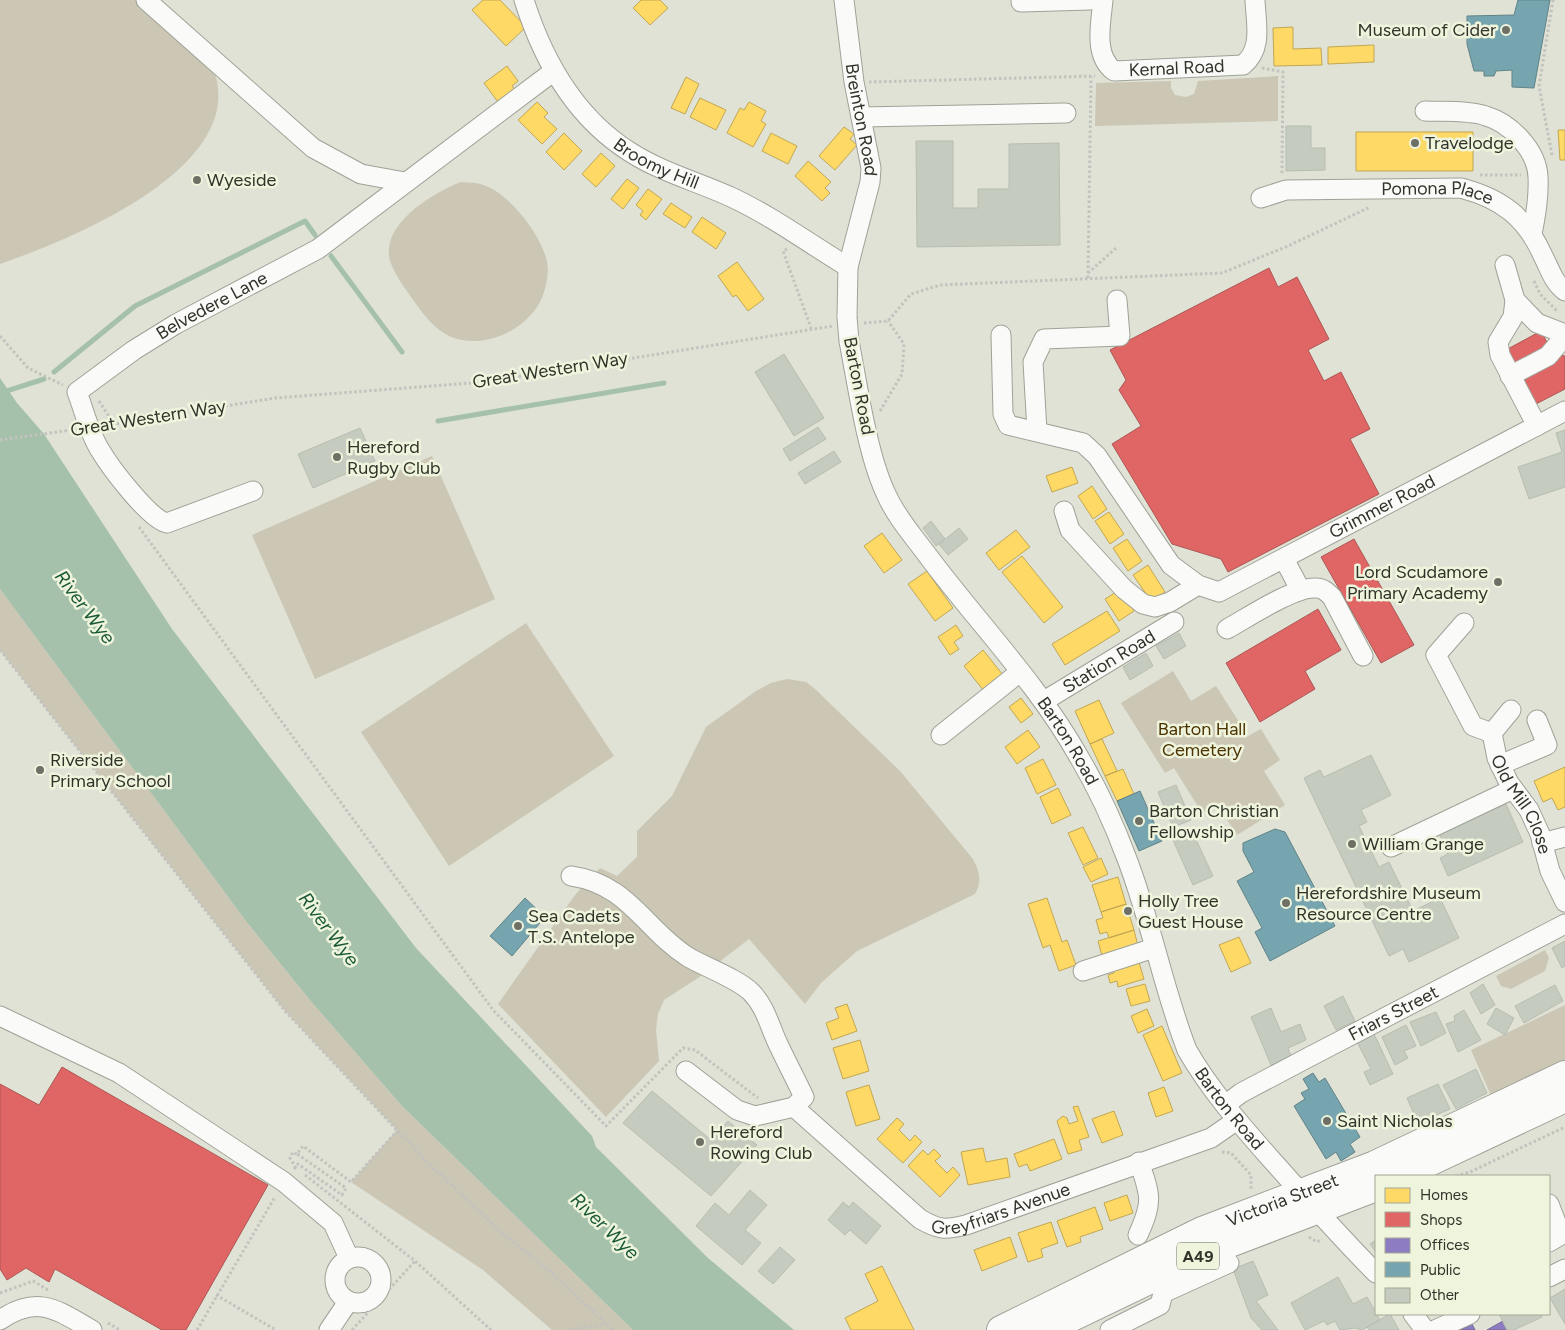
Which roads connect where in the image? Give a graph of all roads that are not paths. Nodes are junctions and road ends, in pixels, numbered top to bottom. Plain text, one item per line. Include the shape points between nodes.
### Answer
1 (146, 0) edge
2 (524, 0) edge
3 (844, 0) edge
4 (1021, 0) edge
5 (1090, 0) edge
6 (1103, 0) edge
7 (1255, 0) edge
8 (554, 71) junction
9 (1425, 111) dead end
10 (1066, 113) dead end
11 (861, 117) junction
12 (405, 182) junction
13 (1261, 198) dead end
14 (1532, 234) junction
15 (1505, 265) dead end
16 (848, 267) junction
17 (1564, 291) edge
18 (1117, 300) dead end
19 (1514, 300) junction
20 (1001, 335) dead end
21 (1565, 335) edge
22 (1510, 376) junction
23 (1565, 411) edge
24 (1536, 426) junction
25 (1037, 431) junction
26 (253, 490) dead end
27 (1064, 511) dead end
28 (1284, 559) junction
29 (1198, 585) junction
30 (1300, 590) junction
31 (1174, 622) dead end
32 (1464, 623) dead end
33 (1227, 629) dead end
34 (1363, 656) dead end
35 (1020, 672) junction
36 (1044, 701) junction
37 (1510, 710) dead end
38 (1537, 720) dead end
39 (1492, 733) junction
40 (941, 735) dead end
41 (1500, 765) junction
42 (1513, 789) junction
43 (1565, 837) edge
44 (1542, 843) junction
45 (1391, 847) dead end
46 (571, 876) dead end
47 (1565, 902) edge
48 (1565, 924) edge
49 (1154, 948) junction
50 (1083, 971) dead end
51 (0, 1016) edge
52 (686, 1071) dead end
53 (1565, 1075) edge
54 (1565, 1098) edge
55 (1224, 1105) junction
56 (794, 1107) junction
57 (1237, 1120) junction
58 (1139, 1162) junction
59 (1401, 1175) edge
60 (1375, 1187) edge
61 (1309, 1202) junction
62 (1550, 1207) edge
63 (1138, 1235) dead end
64 (1550, 1241) edge
65 (349, 1258) junction
66 (1229, 1263) dead end
67 (1375, 1272) edge
68 (1079, 1301) junction
69 (348, 1302) junction
70 (1414, 1315) edge
71 (1468, 1315) edge
72 (0, 1320) edge
73 (92, 1330) edge
74 (329, 1330) edge
75 (1001, 1330) edge
76 (1044, 1330) edge
77 (1110, 1330) edge
78 (1425, 1330) edge
79 (1435, 1330) edge

1 - 12 street via 313,148 362,174
2 - 8 street, Broomy Hill
3 - 11 street, Breinton Road
4 - 5 street
6 - 7 street, Kernal Road via 1101,46 1104,61 1114,71 1243,65 1252,58 1256,49
8 - 12 street, Belvedere Lane
8 - 16 street, Broomy Hill via 590,119 631,153 731,197
9 - 14 street via 1485,115 1509,126 1527,148 1538,174
10 - 11 street
11 - 16 street, Breinton Road via 869,149 870,182
12 - 26 street, Belvedere Lane via 318,249 176,324 77,392 99,448 122,481 158,521 167,523
13 - 14 street, Pomona Place via 1286,190 1461,188 1499,203 1522,220
14 - 17 street, Pomona Place via 1553,278
15 - 19 street
16 - 35 street, Barton Road via 848,327 879,478 896,513
18 - 25 street via 1120,336 1044,339 1033,362
19 - 21 street via 1537,323
19 - 22 street via 1513,317 1498,342
20 - 25 street via 1005,421 1013,428
21 - 22 street via 1548,356
22 - 24 street
23 - 24 street, Grimmer Road
24 - 28 street, Grimmer Road
25 - 29 street via 1083,443 1097,456 1171,565
27 - 29 street via 1070,530 1124,589 1143,604 1155,607 1170,602
28 - 29 street, Grimmer Road via 1220,592
28 - 30 street
30 - 33 street
30 - 34 street via 1326,590
31 - 36 street, Station Road
32 - 39 street, Old Mill Close via 1436,655 1473,726
35 - 36 street, Barton Road
35 - 40 street
36 - 49 street, Barton Road via 1079,757 1108,814 1128,859
37 - 39 street, Old Mill Close
38 - 41 street via 1547,745
39 - 41 street, Old Mill Close
41 - 42 street, Old Mill Close
42 - 44 street, Old Mill Close via 1529,810
42 - 45 street
43 - 44 street
44 - 47 street, Old Mill Close via 1550,871
46 - 56 street via 590,878 618,894 686,956 750,991 770,1022 804,1098
48 - 55 street, Friars Street via 1259,1083
49 - 50 street
49 - 55 street, Barton Road via 1187,1050
51 - 65 street via 119,1073 289,1174 333,1223
52 - 56 street via 737,1110 755,1116
53 - 61 highway, Victoria Street / A49 via 1375,1165
54 - 59 highway
55 - 57 street, Barton Road
56 - 58 street, Greyfriars Avenue via 920,1219 936,1228 966,1225
57 - 58 street, Greyfriars Avenue via 1210,1138
57 - 61 street, Barton Road
58 - 63 street via 1148,1186 1149,1210
60 - 61 highway, Victoria Street / A49
61 - 67 street, Barton Road
61 - 68 highway, Victoria Street / A49 via 1202,1231
62 - 64 street via 1561,1235
65 - 69 street via 342,1262 334,1276 338,1292
65 - 69 street via 372,1262 378,1268 381,1282 370,1300 356,1304
66 - 77 street via 1163,1293 1160,1305
68 - 75 highway, Victoria Street / A49
68 - 76 highway, Victoria Street / A49
69 - 74 street
70 - 78 street
71 - 79 street
72 - 73 street via 26,1306 40,1305 54,1308

